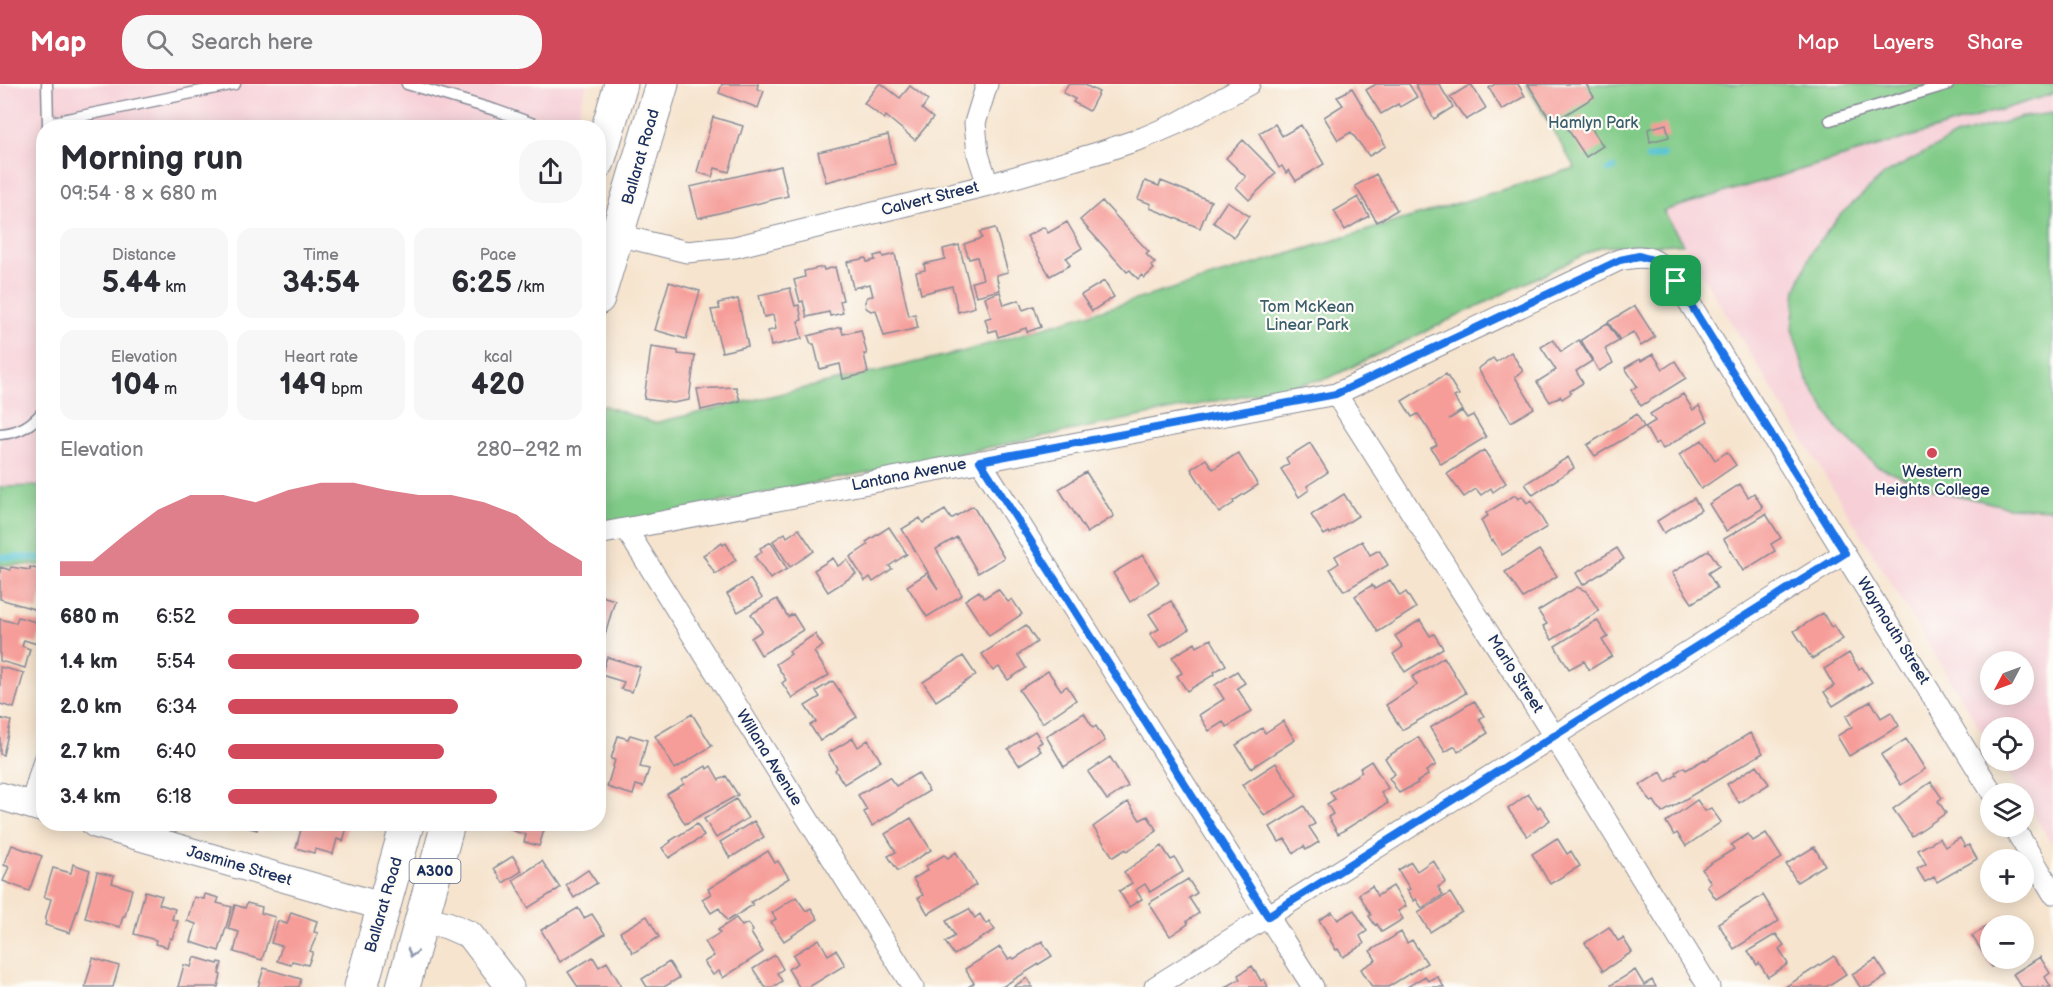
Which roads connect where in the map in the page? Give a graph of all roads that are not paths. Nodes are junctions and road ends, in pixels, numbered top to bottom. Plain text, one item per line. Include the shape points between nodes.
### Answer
1 (47, 84) edge
2 (235, 84) edge
3 (406, 84) edge
4 (621, 84) edge
5 (662, 84) edge
6 (987, 84) edge
7 (1249, 84) edge
8 (1949, 84) edge
9 (48, 120) edge
10 (71, 120) edge
11 (523, 120) edge
12 (1830, 120) dead end
13 (606, 133) edge
14 (988, 185) junction
15 (608, 232) edge
16 (1653, 260) joint
17 (1336, 394) junction
18 (36, 418) edge
19 (0, 434) edge
20 (980, 461) junction
21 (626, 529) junction
22 (606, 533) edge
23 (1845, 553) junction
24 (1554, 736) junction
25 (1986, 783) edge
26 (0, 796) edge
27 (36, 807) edge
28 (118, 831) edge
29 (405, 831) edge
30 (446, 831) edge
31 (2020, 837) edge
32 (2053, 893) edge
33 (384, 908) junction
34 (1268, 916) junction
35 (422, 919) junction
36 (361, 987) edge
37 (403, 987) edge
38 (510, 987) edge
39 (913, 987) edge
40 (1155, 987) edge
41 (1313, 987) edge
42 (1709, 987) edge

1 - 9 lane
2 - 10 lane
3 - 11 lane
4 - 13 highway
5 - 15 highway, Ballarat Road
6 - 14 street via 975,123 978,154
7 - 14 street, Calvert Street via 1143,138
8 - 12 lane
14 - 15 street, Calvert Street via 735,247 687,252
16 - 17 street, Lantana Avenue via 1639,256 1620,260
16 - 23 street, Waymouth Street via 1676,281
17 - 20 street, Lantana Avenue
17 - 24 street, Marlo Street
18 - 19 lane via 25,428
20 - 21 street, Lantana Avenue
20 - 34 street
21 - 22 street, Lantana Avenue
21 - 39 street, Willana Avenue
23 - 24 street
23 - 25 street, Waymouth Street
24 - 34 street
24 - 42 street, Marlo Street
26 - 27 street
28 - 33 street, Jasmine Street
29 - 33 highway, Ballarat Road / A300
30 - 35 highway, A300
31 - 32 street
33 - 35 highway
33 - 36 highway, Ballarat Road / A300
34 - 40 street
34 - 41 street
35 -> 37 highway, A300
35 - 38 street via 470,934

